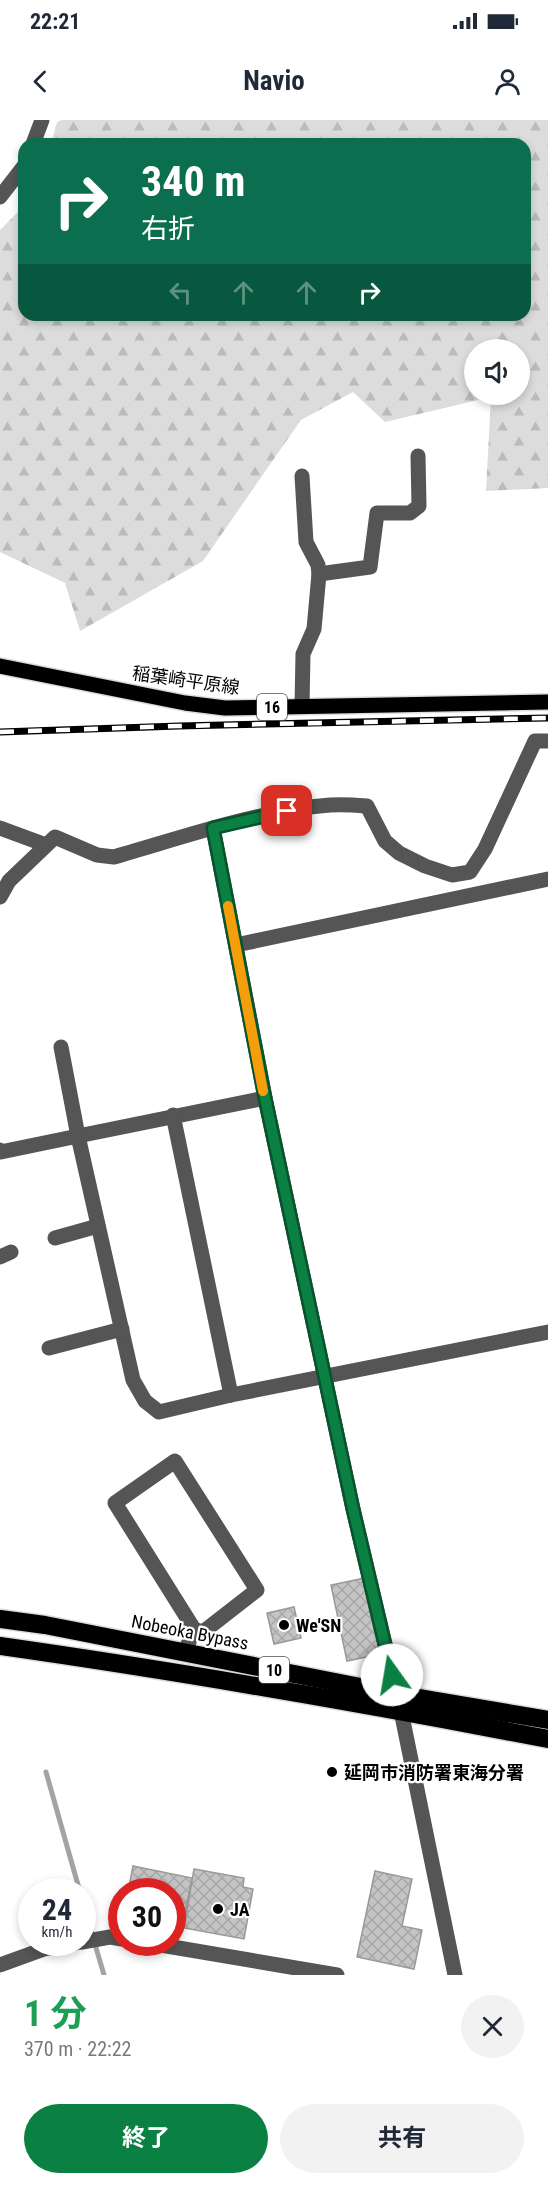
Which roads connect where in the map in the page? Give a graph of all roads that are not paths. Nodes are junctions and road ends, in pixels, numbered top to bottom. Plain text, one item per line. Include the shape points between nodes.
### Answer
1 (42, 120) edge
2 (35, 138) edge
3 (18, 174) edge
4 (0, 197) edge
5 (418, 456) dead end
6 (302, 477) dead end
7 (319, 574) junction
8 (0, 666) edge
9 (547, 699) edge
10 (302, 706) junction
11 (548, 741) edge
12 (0, 828) edge
13 (213, 828) junction
14 (46, 845) junction
15 (548, 879) edge
16 (0, 897) edge
17 (236, 945) junction
18 (61, 1047) dead end
19 (265, 1098) junction
20 (173, 1115) junction
21 (78, 1136) junction
22 (0, 1150) edge
23 (98, 1226) junction
24 (55, 1238) dead end
25 (122, 1329) junction
26 (548, 1332) edge
27 (49, 1348) dead end
28 (325, 1376) junction
29 (231, 1395) junction
30 (0, 1619) edge
31 (194, 1629) junction
32 (0, 1646) edge
33 (185, 1652) junction
34 (398, 1702) junction
35 (548, 1720) edge
36 (548, 1739) edge
37 (186, 1949) edge
38 (25, 1956) edge
39 (0, 1965) edge
40 (337, 1975) edge
41 (455, 1975) edge

1 - 2 street
3 - 4 street
5 - 7 street via 418,506 410,513 377,513 370,567
6 - 7 street via 306,542
7 - 10 street via 314,629 303,654
8 - 10 main road, 稲葉崎平原線 / 16 via 185,703 225,708
9 - 10 main road, 稲葉崎平原線 / 16
11 - 13 street via 535,741 485,849 470,872 452,875 399,853 385,841 367,806 332,804
12 - 14 street
13 - 14 street via 114,858 55,837
13 - 17 street
14 - 16 street via 9,881
15 - 17 street
17 - 19 street
18 - 21 street
19 - 20 street
19 - 28 street
20 - 21 street
20 - 29 street
21 - 22 street
21 - 23 street
23 - 24 street
23 - 25 street
25 - 27 street
25 - 29 street via 133,1380 145,1401 159,1412
26 - 28 street
28 - 29 street
28 - 34 street
30 - 33 highway, Nobeoka Bypass / 10
31 - 31 street via 203,1632 257,1590 175,1461 115,1503
31 - 33 street
32 - 34 highway, Nobeoka Bypass / 10
33 - 34 highway, Nobeoka Bypass / 10
34 - 35 highway, Nobeoka Bypass / 10
34 - 36 highway, Nobeoka Bypass / 10
34 - 41 street
37 - 40 street
38 - 39 street

